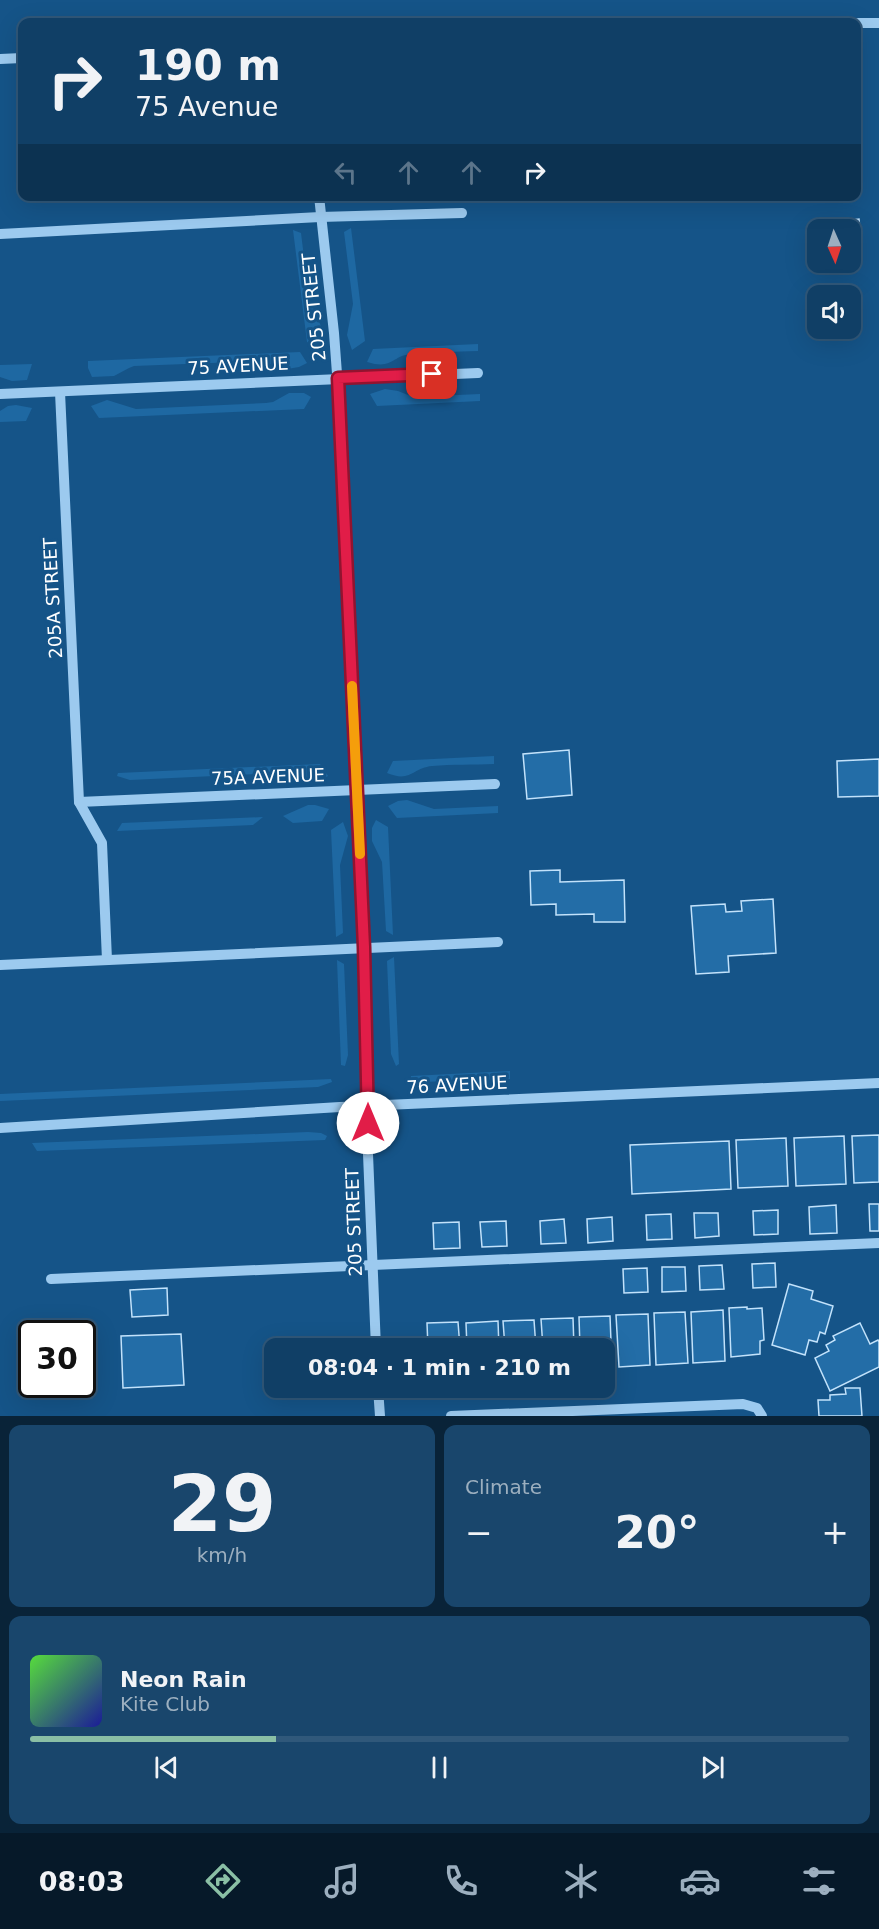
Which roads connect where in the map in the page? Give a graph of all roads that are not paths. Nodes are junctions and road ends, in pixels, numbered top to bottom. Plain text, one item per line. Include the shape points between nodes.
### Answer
1 (879, 22) edge
2 (861, 24) edge
3 (18, 58) edge
4 (0, 59) edge
5 (319, 201) edge
6 (462, 213) dead end
7 (320, 217) junction
8 (0, 234) edge
9 (478, 373) dead end
10 (338, 378) junction
11 (60, 392) junction
12 (0, 394) edge
13 (495, 784) dead end
14 (357, 790) junction
15 (79, 802) junction
16 (498, 942) dead end
17 (364, 947) junction
18 (106, 960) junction
19 (0, 965) edge
20 (879, 1083) edge
21 (369, 1105) junction
22 (0, 1128) edge
23 (879, 1243) edge
24 (372, 1265) junction
25 (51, 1279) dead end
26 (376, 1338) edge
27 (379, 1398) edge
28 (759, 1412) edge
29 (380, 1416) edge
30 (451, 1416) edge

1 - 2 street
3 - 4 street
5 - 7 street, 205 STREET
6 - 7 street
7 - 8 street
7 - 10 street, 205 STREET
9 - 10 street, 75 AVENUE
10 - 11 street, 75 AVENUE
10 - 14 street, 205 STREET
11 - 12 street, 75 AVENUE
11 - 15 street, 205A STREET
13 - 14 street, 75A AVENUE
14 - 15 street, 75A AVENUE
14 - 17 street, 205 STREET
15 - 18 street via 102,843
16 - 17 street
17 - 18 street
17 - 21 street, 205 STREET
18 - 19 street
20 - 21 street, 76 AVENUE
21 - 22 street, 76 AVENUE
21 - 24 street, 205 STREET
23 - 24 street
24 - 25 street
24 - 26 street, 205 STREET
27 - 29 street
28 - 30 street via 743,1404

